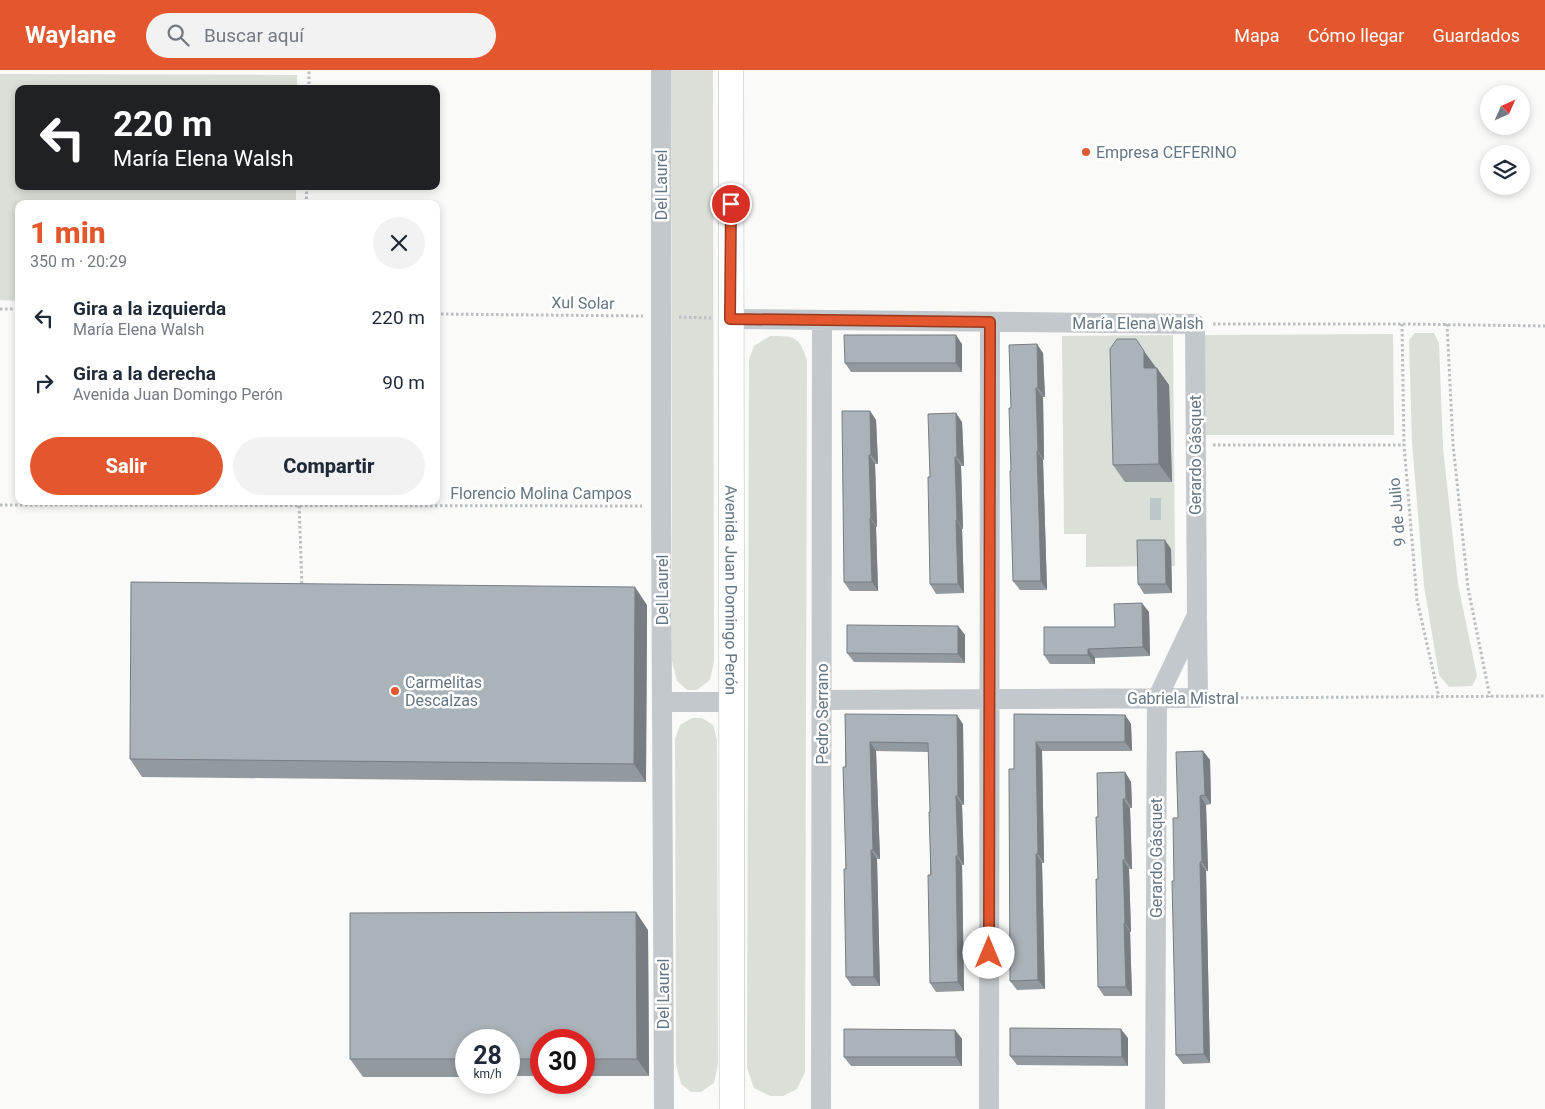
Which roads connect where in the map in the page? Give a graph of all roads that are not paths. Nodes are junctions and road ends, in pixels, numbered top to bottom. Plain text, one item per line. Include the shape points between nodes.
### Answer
1 (661, 70) edge
2 (731, 70) edge
3 (730, 319) junction
4 (822, 320) junction
5 (990, 322) junction
6 (1195, 324) joint
7 (1197, 616) junction
8 (1198, 698) joint
9 (990, 699) junction
10 (1157, 699) junction
11 (822, 700) junction
12 (662, 702) junction
13 (731, 702) junction
14 (664, 1109) edge
15 (732, 1109) edge
16 (821, 1109) edge
17 (989, 1109) edge
18 (1154, 1109) edge

1 - 12 street, Del Laurel
2 - 3 main road, Avenida Juan Domingo Perón
3 - 4 street, María Elena Walsh
3 - 13 main road, Avenida Juan Domingo Perón
4 - 5 street, María Elena Walsh
4 - 11 street, Pedro Serrano
5 - 6 street, María Elena Walsh
5 - 9 street
6 - 7 street, Gerardo Gásquet
7 - 8 street, Gerardo Gásquet
7 - 10 street, Gerardo Gásquet
8 - 10 street, Gabriela Mistral
9 - 10 street, Gabriela Mistral
9 - 11 street, Gabriela Mistral
9 - 17 street
10 - 18 street, Gerardo Gásquet
11 - 16 street, Pedro Serrano
12 - 13 street
12 - 14 street, Del Laurel
13 - 15 main road, Avenida Juan Domingo Perón

